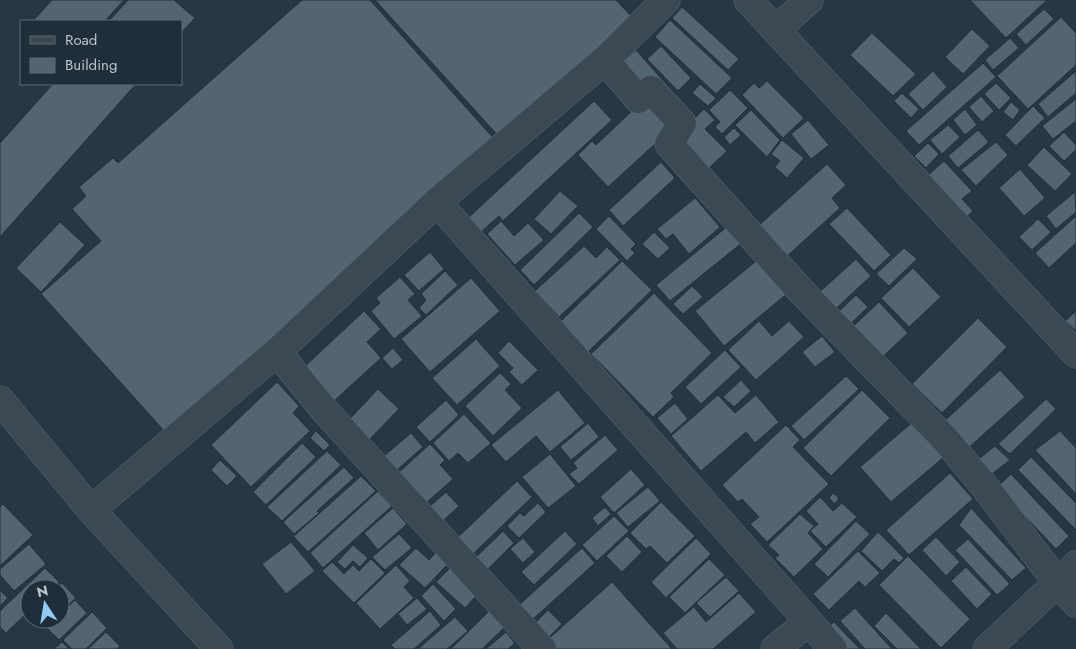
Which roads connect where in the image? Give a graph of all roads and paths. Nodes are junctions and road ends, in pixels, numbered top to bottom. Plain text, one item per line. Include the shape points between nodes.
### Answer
1 (666, 0) edge
2 (748, 0) edge
3 (809, 0) edge
4 (776, 30) junction
5 (605, 60) junction
6 (437, 202) junction
7 (277, 352) junction
8 (1076, 354) edge
9 (0, 400) edge
10 (91, 510) junction
11 (1067, 574) edge
12 (1076, 602) edge
13 (808, 622) junction
14 (219, 649) edge
15 (542, 649) edge
16 (775, 649) edge
17 (833, 649) edge
18 (987, 649) edge

1 - 5 street
2 - 4 street
3 - 4 street
4 - 8 street
5 - 6 street
5 - 11 street via 638,99 651,90 682,123 670,144 800,290 945,439 985,487
6 - 7 street
6 - 13 street
7 - 10 street
7 - 15 street via 326,412
9 - 10 street
10 - 14 street
11 - 12 street
11 - 18 street
13 - 16 street
13 - 17 street

